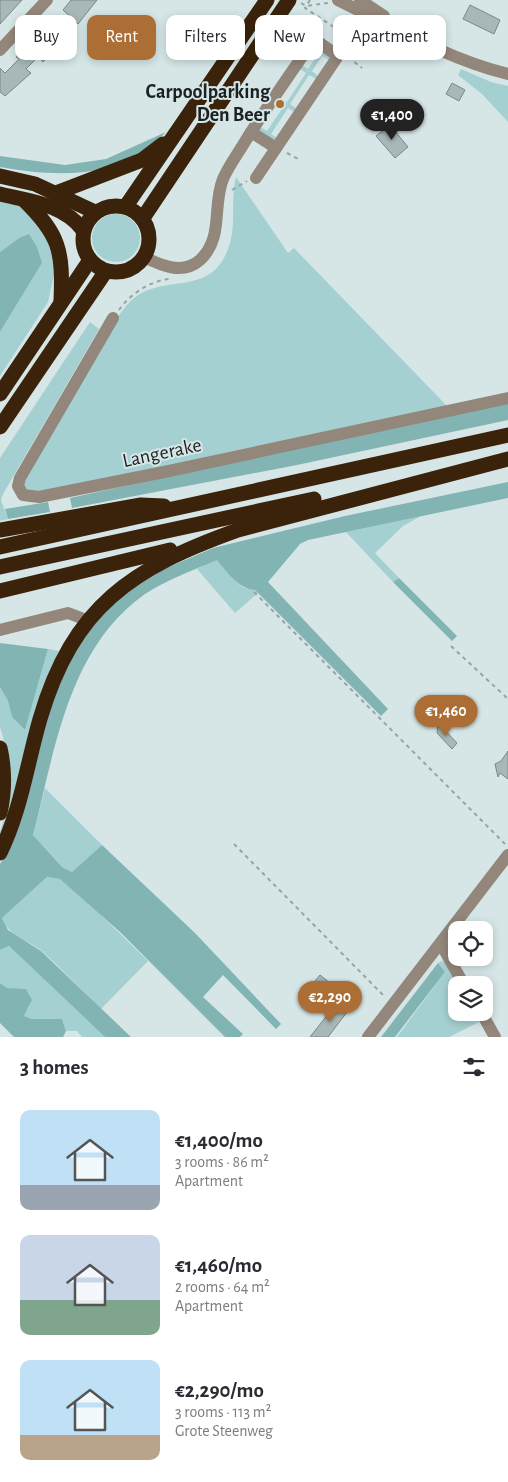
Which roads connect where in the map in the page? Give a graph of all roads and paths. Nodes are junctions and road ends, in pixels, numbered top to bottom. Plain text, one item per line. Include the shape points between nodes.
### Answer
1 (47, 0) edge
2 (267, 0) edge
3 (290, 0) edge
4 (297, 0) edge
5 (310, 0) edge
6 (339, 0) edge
7 (360, 0) edge
8 (306, 6) junction
9 (364, 13) joint
10 (368, 15) edge
11 (382, 15) edge
12 (333, 25) edge
13 (0, 50) edge
14 (333, 50) edge
15 (446, 51) edge
16 (335, 60) edge
17 (349, 60) edge
18 (362, 68) dead end
19 (508, 74) edge
20 (251, 132) junction
21 (175, 136) junction
22 (276, 148) junction
23 (300, 160) dead end
24 (0, 176) edge
25 (256, 178) dead end
26 (56, 193) junction
27 (0, 194) edge
28 (24, 200) junction
29 (126, 206) junction
30 (95, 212) junction
31 (143, 218) junction
32 (83, 230) junction
33 (144, 257) junction
34 (90, 260) junction
35 (106, 271) junction
36 (61, 300) junction
37 (113, 318) dead end
38 (0, 394) edge
39 (508, 398) edge
40 (0, 427) edge
41 (508, 435) edge
42 (508, 458) edge
43 (183, 507) junction
44 (0, 530) edge
45 (203, 542) junction
46 (0, 547) edge
47 (0, 567) edge
48 (0, 591) edge
49 (254, 592) dead end
50 (89, 621) junction
51 (0, 630) edge
52 (451, 646) dead end
53 (508, 699) edge
54 (0, 748) edge
55 (0, 813) edge
56 (234, 844) dead end
57 (508, 847) edge
58 (0, 853) edge
59 (508, 855) edge
60 (441, 944) junction
61 (459, 976) edge
62 (393, 1006) junction
63 (486, 1021) edge
64 (368, 1037) edge
65 (495, 1037) edge

1 - 13 street
2 - 21 highway
3 - 31 highway
4 - 8 path
5 - 8 path
6 - 8 path
6 - 9 street
7 - 11 street
8 - 12 path
9 - 10 street
14 - 20 street via 314,39
15 - 19 street via 482,68
16 - 22 street
17 - 18 path
20 - 22 street
20 - 33 street via 218,192 215,240 207,252 194,264 183,268 165,267
21 - 26 highway via 142,160
21 - 29 highway
22 - 23 path
22 - 25 street
24 - 26 highway via 35,184
26 - 30 highway
27 - 28 highway
28 - 32 highway via 48,205 78,223
28 - 36 highway via 54,232 60,253
29 - 30 highway via 110,205
29 - 31 highway
30 - 32 highway
31 - 33 highway via 149,231
32 - 34 highway via 84,251
33 - 35 highway via 134,267 120,272
34 - 35 highway
34 - 36 highway
35 - 40 highway
36 - 38 highway
37 - 39 street, Langerake via 20,478 18,486 23,495 39,497 160,473
41 - 43 highway
42 - 45 highway via 302,512
42 - 47 highway
43 - 44 highway via 141,504
43 - 46 highway
45 - 48 highway
45 - 50 highway via 152,566 126,583 101,605
49 - 57 path
50 - 51 street via 68,613
50 - 58 highway via 63,657 52,684 14,823
52 - 53 path
54 - 55 highway via 4,769
56 - 62 path
59 - 60 street
60 - 61 street
60 - 62 street
62 - 64 street
63 - 65 street

